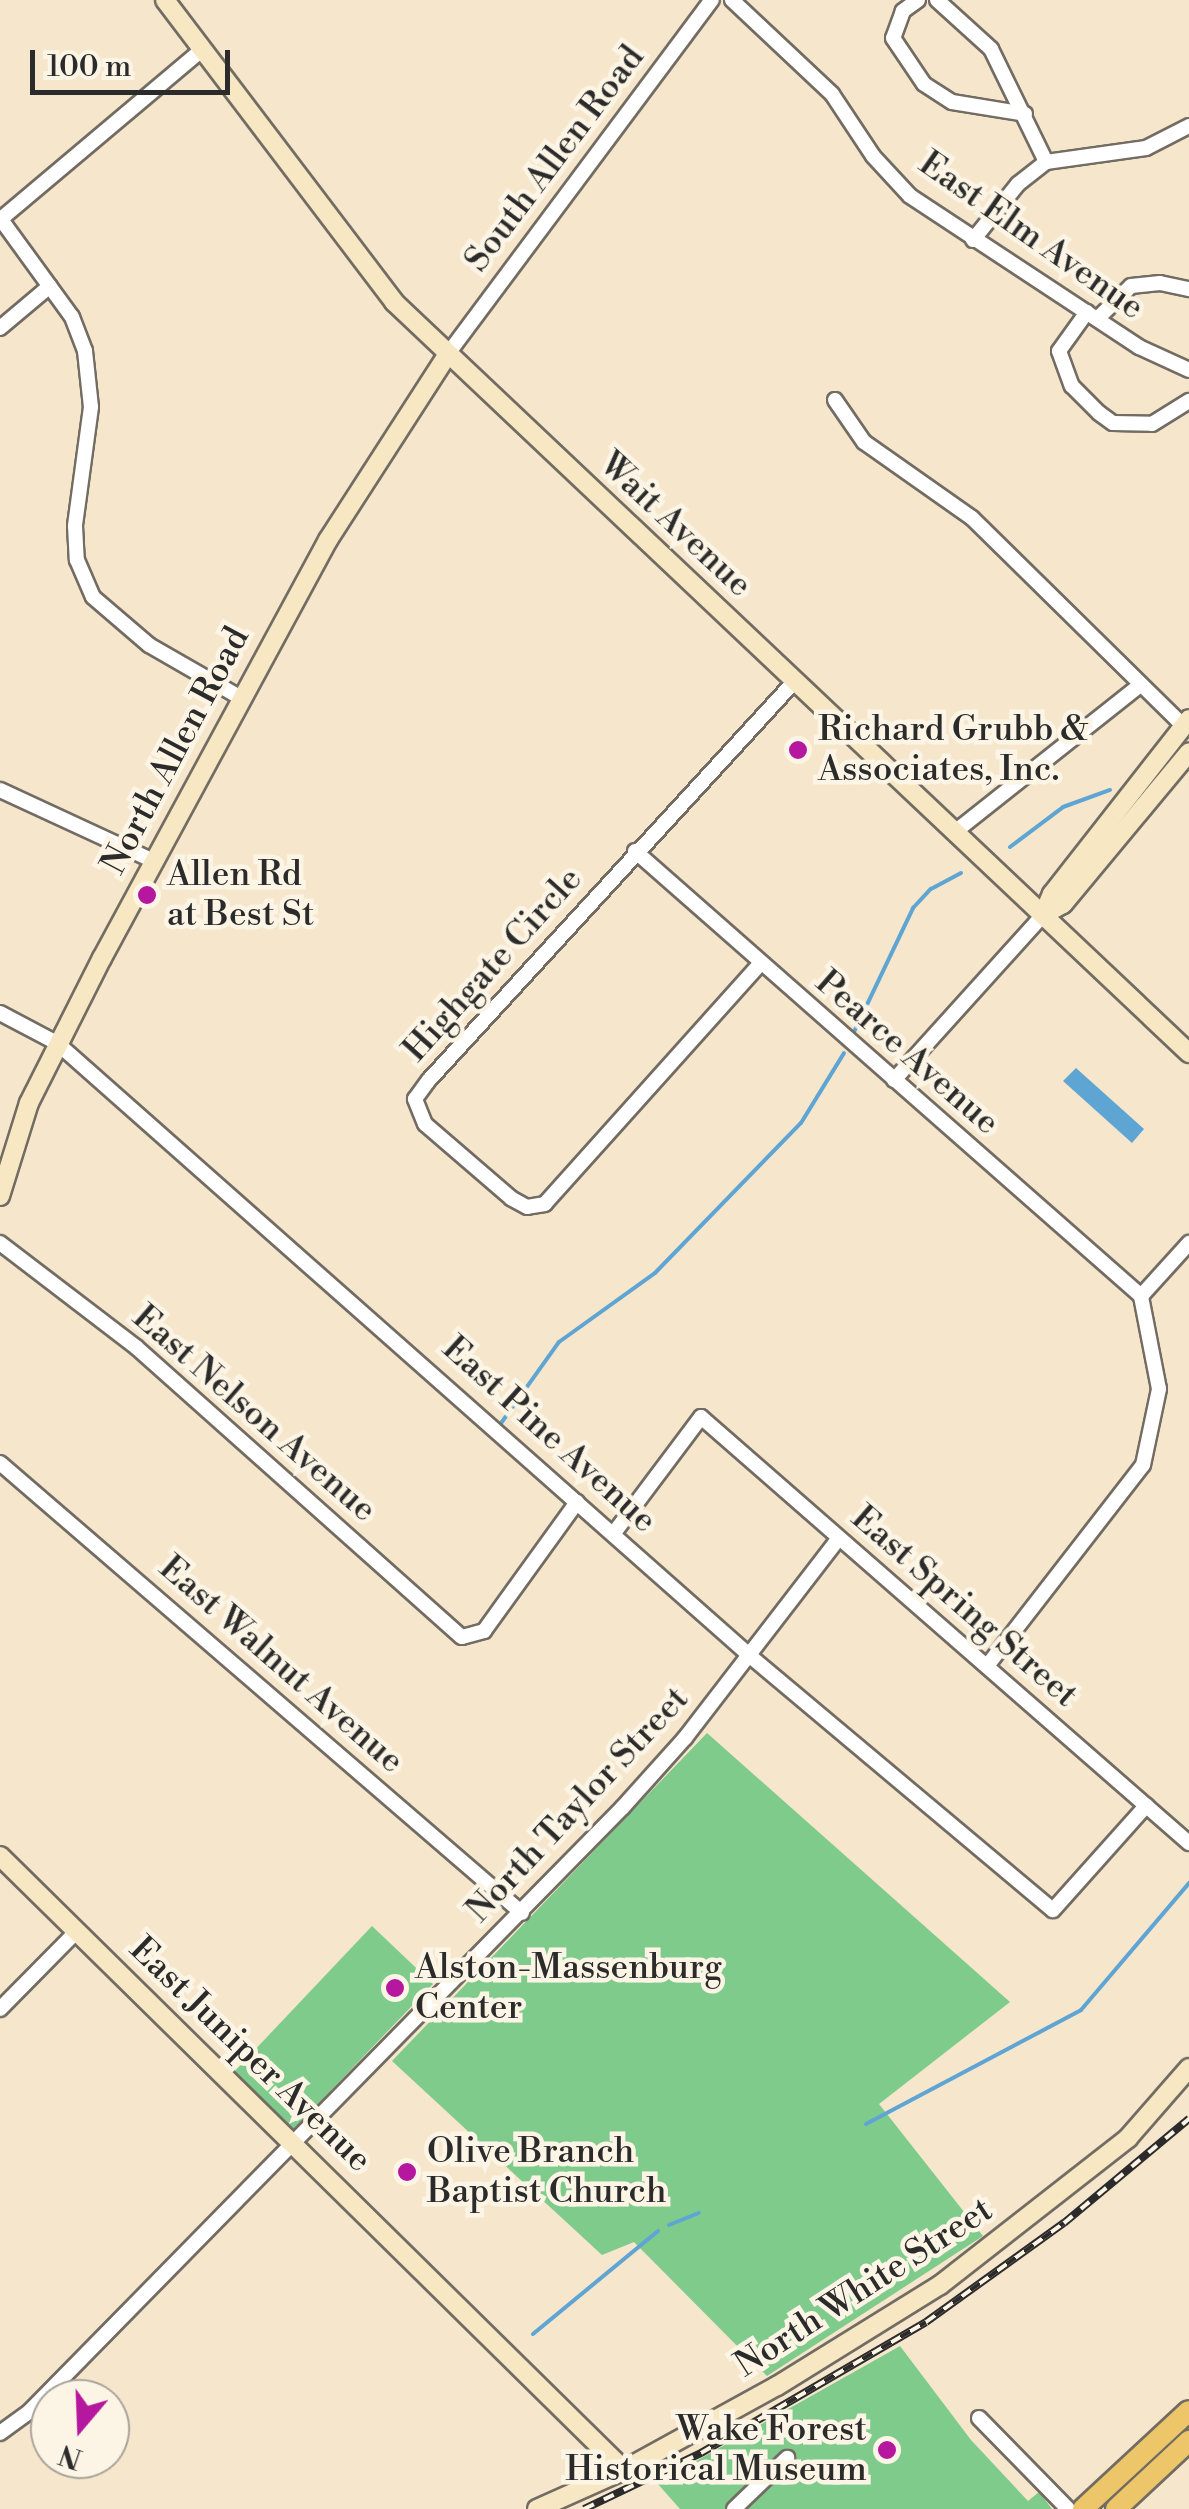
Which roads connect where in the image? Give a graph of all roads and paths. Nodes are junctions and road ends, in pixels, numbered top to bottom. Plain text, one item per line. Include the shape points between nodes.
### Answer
1 (166, 0) edge
2 (712, 0) edge
3 (732, 0) edge
4 (918, 0) edge
5 (937, 0) edge
6 (203, 49) junction
7 (1025, 114) junction
8 (1189, 126) edge
9 (1046, 162) junction
10 (0, 218) edge
11 (972, 240) junction
12 (50, 286) junction
13 (1189, 290) edge
14 (1092, 315) junction
15 (0, 328) edge
16 (447, 356) junction
17 (1189, 370) edge
18 (835, 400) dead end
19 (1189, 401) edge
20 (794, 682) junction
21 (1139, 686) junction
22 (241, 698) junction
23 (1186, 722) edge
24 (1189, 752) edge
25 (0, 790) edge
26 (956, 831) junction
27 (635, 851) junction
28 (154, 861) junction
29 (1043, 915) junction
30 (760, 964) junction
31 (0, 1013) edge
32 (57, 1043) junction
33 (1189, 1053) edge
34 (894, 1080) junction
35 (0, 1196) edge
36 (1189, 1242) edge
37 (0, 1243) edge
38 (1141, 1296) junction
39 (0, 1464) edge
40 (577, 1502) junction
41 (614, 1533) junction
42 (839, 1538) junction
43 (750, 1656) junction
44 (987, 1666) junction
45 (1146, 1806) junction
46 (1189, 1843) edge
47 (0, 1856) edge
48 (522, 1913) junction
49 (75, 1932) junction
50 (0, 2008) edge
51 (1189, 2068) edge
52 (294, 2143) junction
53 (1189, 2411) edge
54 (979, 2418) dead end
55 (0, 2432) edge
56 (1189, 2441) edge
57 (786, 2458) dead end
58 (624, 2470) junction
59 (537, 2509) edge
60 (734, 2509) edge
61 (1068, 2509) edge
62 (1084, 2509) edge
63 (1116, 2509) edge

1 - 6 street, Wait Avenue
2 - 16 street, South Allen Road
3 - 11 street, East Elm Avenue via 832,94 910,196
4 - 7 street via 903,10 893,38 924,84 952,102
5 - 7 street via 991,49
6 - 10 street
6 - 16 street, Wait Avenue via 347,243
7 - 9 street
8 - 9 street via 1146,148
9 - 11 street via 1018,184
10 - 12 street
11 - 14 street, East Elm Avenue
12 - 15 street
12 - 22 street via 85,352 91,407 75,526 77,560 94,597 149,645
13 - 14 street via 1131,286
14 - 17 street, East Elm Avenue
14 - 19 street via 1058,351 1072,386 1100,413 1113,423 1152,424
16 - 20 street, Wait Avenue
16 - 22 street, North Allen Road via 328,540
18 - 21 street via 864,442 972,518
20 - 26 street, Wait Avenue
20 - 27 street, Highgate Circle
21 - 23 street
21 - 26 street
22 - 28 street, North Allen Road
23 - 29 street via 1052,894
24 - 29 street via 1063,904
25 - 28 street
26 - 29 street, Wait Avenue
27 - 30 street, Pearce Avenue
27 - 30 street, Highgate Circle via 429,1080 415,1099 425,1124 511,1198 527,1207 544,1204
28 - 32 street, North Allen Road
29 - 33 street, Wait Avenue
29 - 34 street
30 - 34 street, Pearce Avenue
31 - 32 street, East Pine Avenue
32 - 35 street, North Allen Road via 28,1103
32 - 40 street, East Pine Avenue
34 - 38 street, Pearce Avenue
36 - 38 street
37 - 40 street, East Nelson Avenue via 136,1347 462,1637 484,1631
38 - 44 street via 1159,1389 1143,1465
39 - 48 street, East Walnut Avenue
40 - 41 street, East Pine Avenue
41 - 42 street, East Spring Street via 701,1416
41 - 43 street, East Pine Avenue
42 - 43 street, North Taylor Street
42 - 44 street, East Spring Street
43 - 45 street, East Pine Avenue via 1052,1909
43 - 48 street, North Taylor Street via 685,1738
44 - 45 street, East Spring Street
45 - 46 street, East Spring Street
47 - 49 street, East Juniper Avenue
48 - 52 street, North Taylor Street
49 - 50 street
49 - 52 street, East Juniper Avenue
51 - 58 street, North White Street via 1128,2138 940,2285
52 - 55 street, North Taylor Street via 30,2411
52 - 58 street, East Juniper Avenue
53 - 62 main road
54 - 61 street
56 - 63 main road
57 - 60 street
58 - 59 street, North White Street

